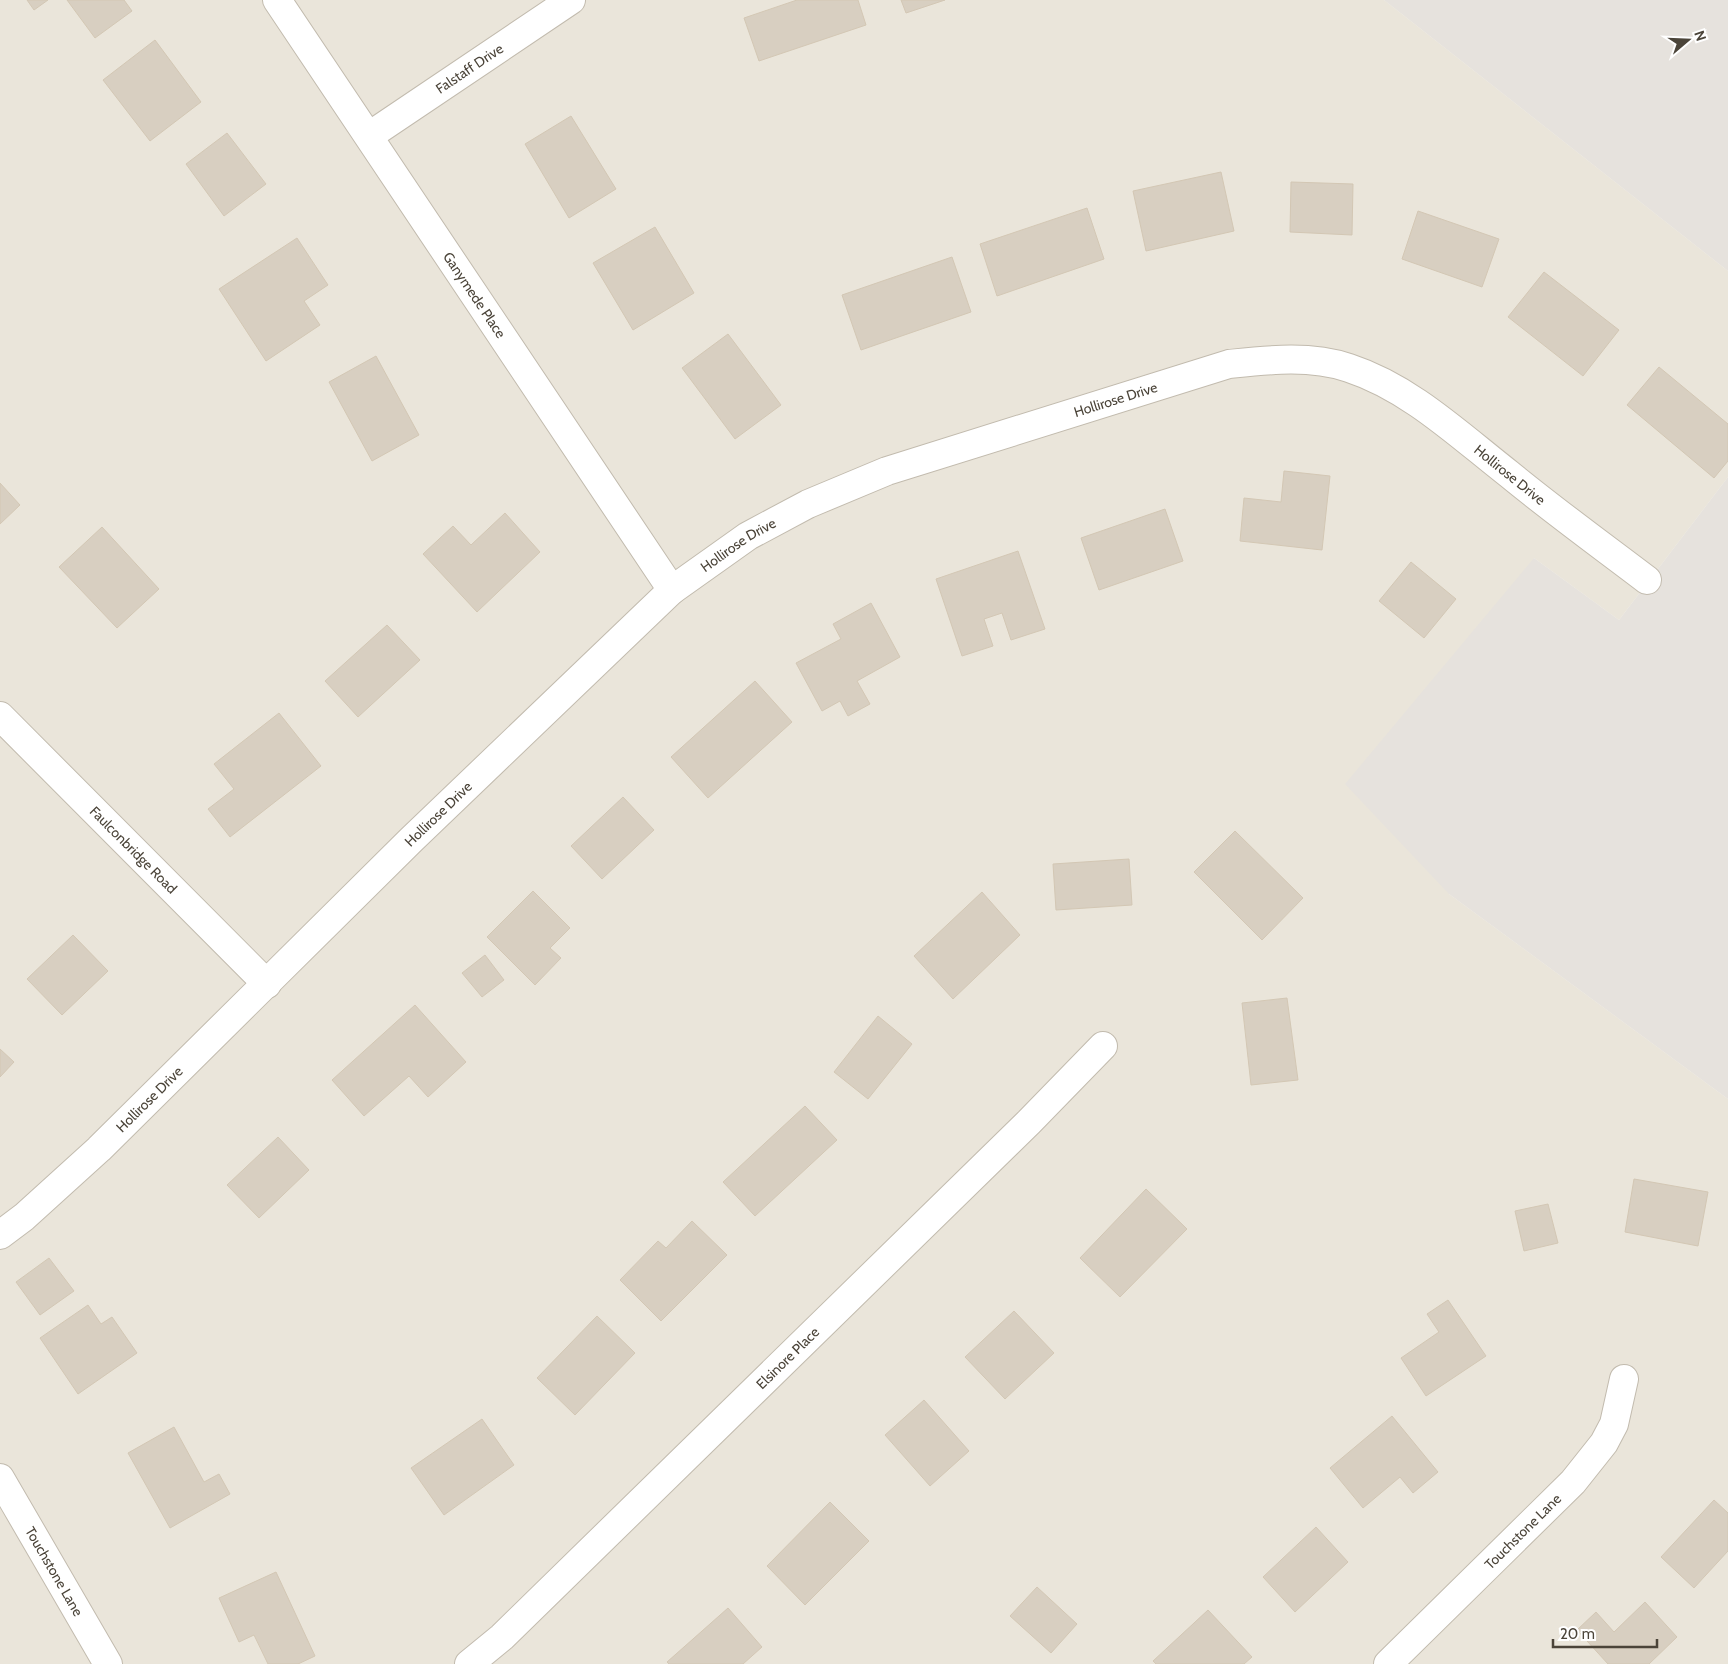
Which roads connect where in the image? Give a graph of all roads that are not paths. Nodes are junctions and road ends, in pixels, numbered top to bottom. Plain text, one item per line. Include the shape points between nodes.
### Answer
1 (277, 0) edge
2 (571, 0) edge
3 (369, 136) junction
4 (1647, 580) dead end
5 (672, 590) junction
6 (0, 716) edge
7 (267, 984) junction
8 (1103, 1046) dead end
9 (0, 1235) edge
10 (1624, 1379) dead end
11 (0, 1478) edge
12 (108, 1664) edge
13 (469, 1664) edge
14 (1388, 1664) edge

1 - 3 street, Ganymede Place
2 - 3 street, Falstaff Drive
3 - 5 street, Ganymede Place
4 - 5 street, Hollirose Drive via 1559,515 1423,406 1380,380 1348,367 1282,359 1219,367 888,471 808,504 757,532
5 - 7 street, Hollirose Drive via 418,833
6 - 7 street, Faulconbridge Road
7 - 9 street, Hollirose Drive via 99,1149
8 - 13 street, Elsinore Place via 502,1637
10 - 14 street, Touchstone Lane via 1614,1424 1604,1443 1573,1482
11 - 12 street, Touchstone Lane

